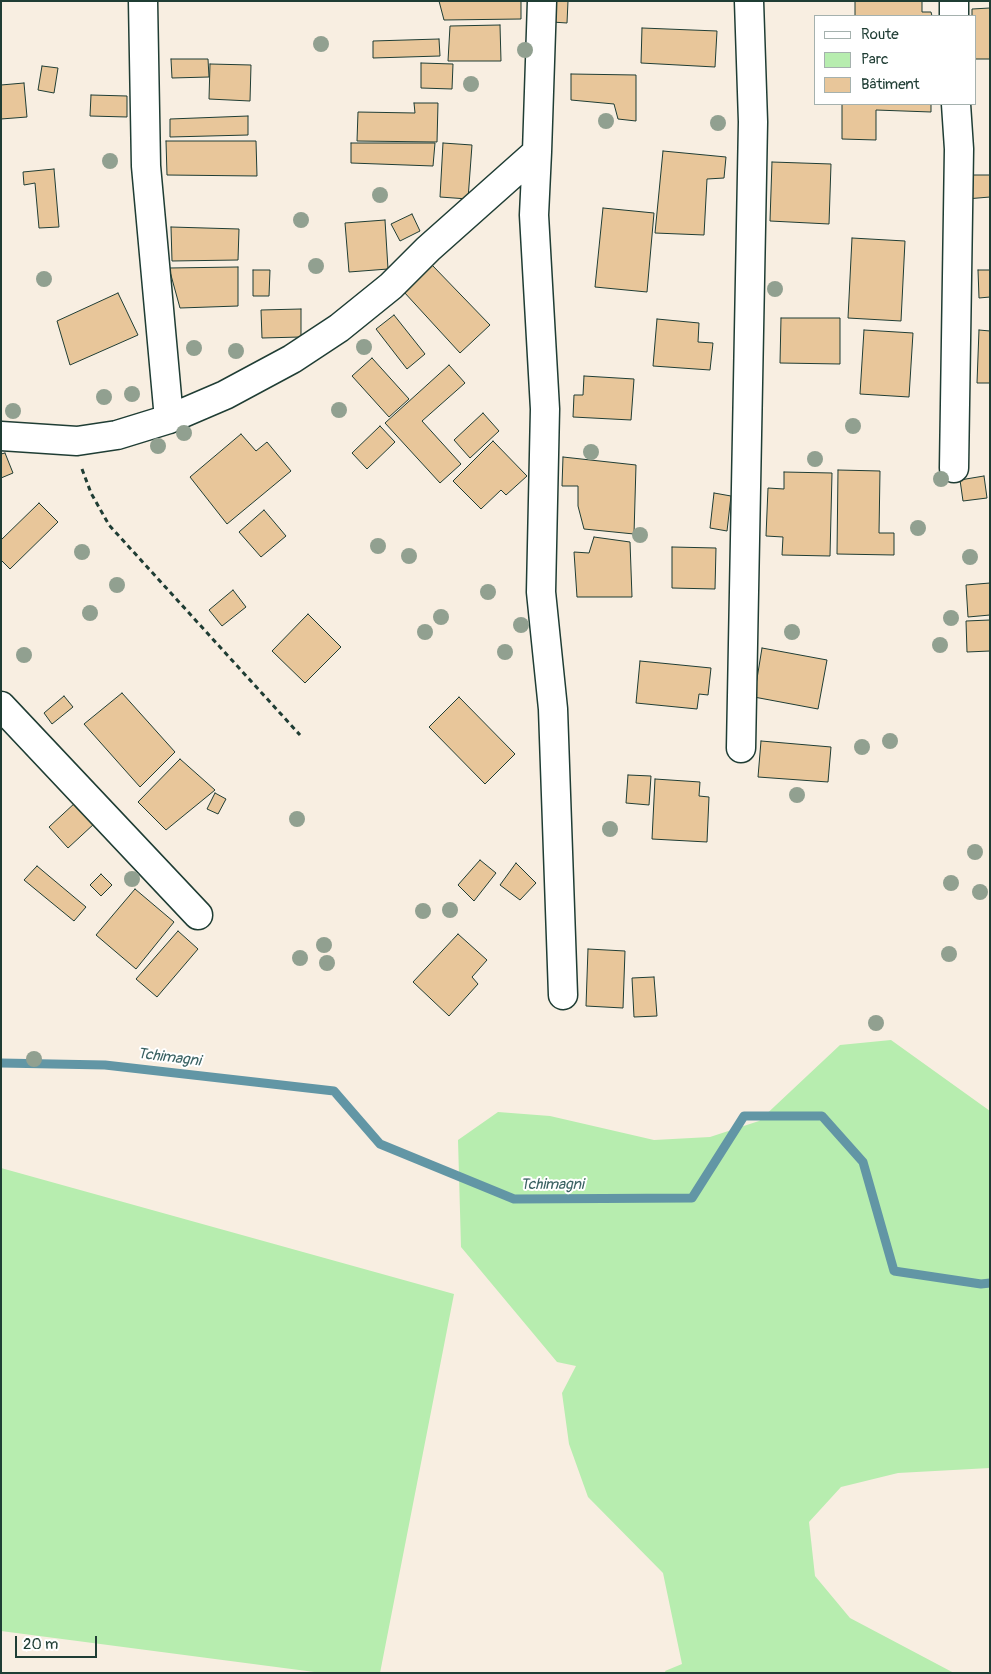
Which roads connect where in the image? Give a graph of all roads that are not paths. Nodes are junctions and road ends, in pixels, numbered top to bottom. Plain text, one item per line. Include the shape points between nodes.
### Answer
1 (143, 1) edge
2 (542, 1) edge
3 (749, 1) edge
4 (954, 1) edge
5 (954, 15) edge
6 (956, 105) edge
7 (537, 152) junction
8 (169, 419) junction
9 (1, 436) edge
10 (954, 468) dead end
11 (1, 706) edge
12 (741, 748) dead end
13 (198, 915) dead end
14 (563, 995) dead end

1 - 8 street via 146,166
2 - 7 street
3 - 12 street via 753,122
4 - 5 street
6 - 10 street via 959,149
7 - 8 street via 391,286 339,328 242,386
7 - 14 street via 534,215 545,409 541,592 554,709
8 - 9 street via 117,435 77,441
11 - 13 street

